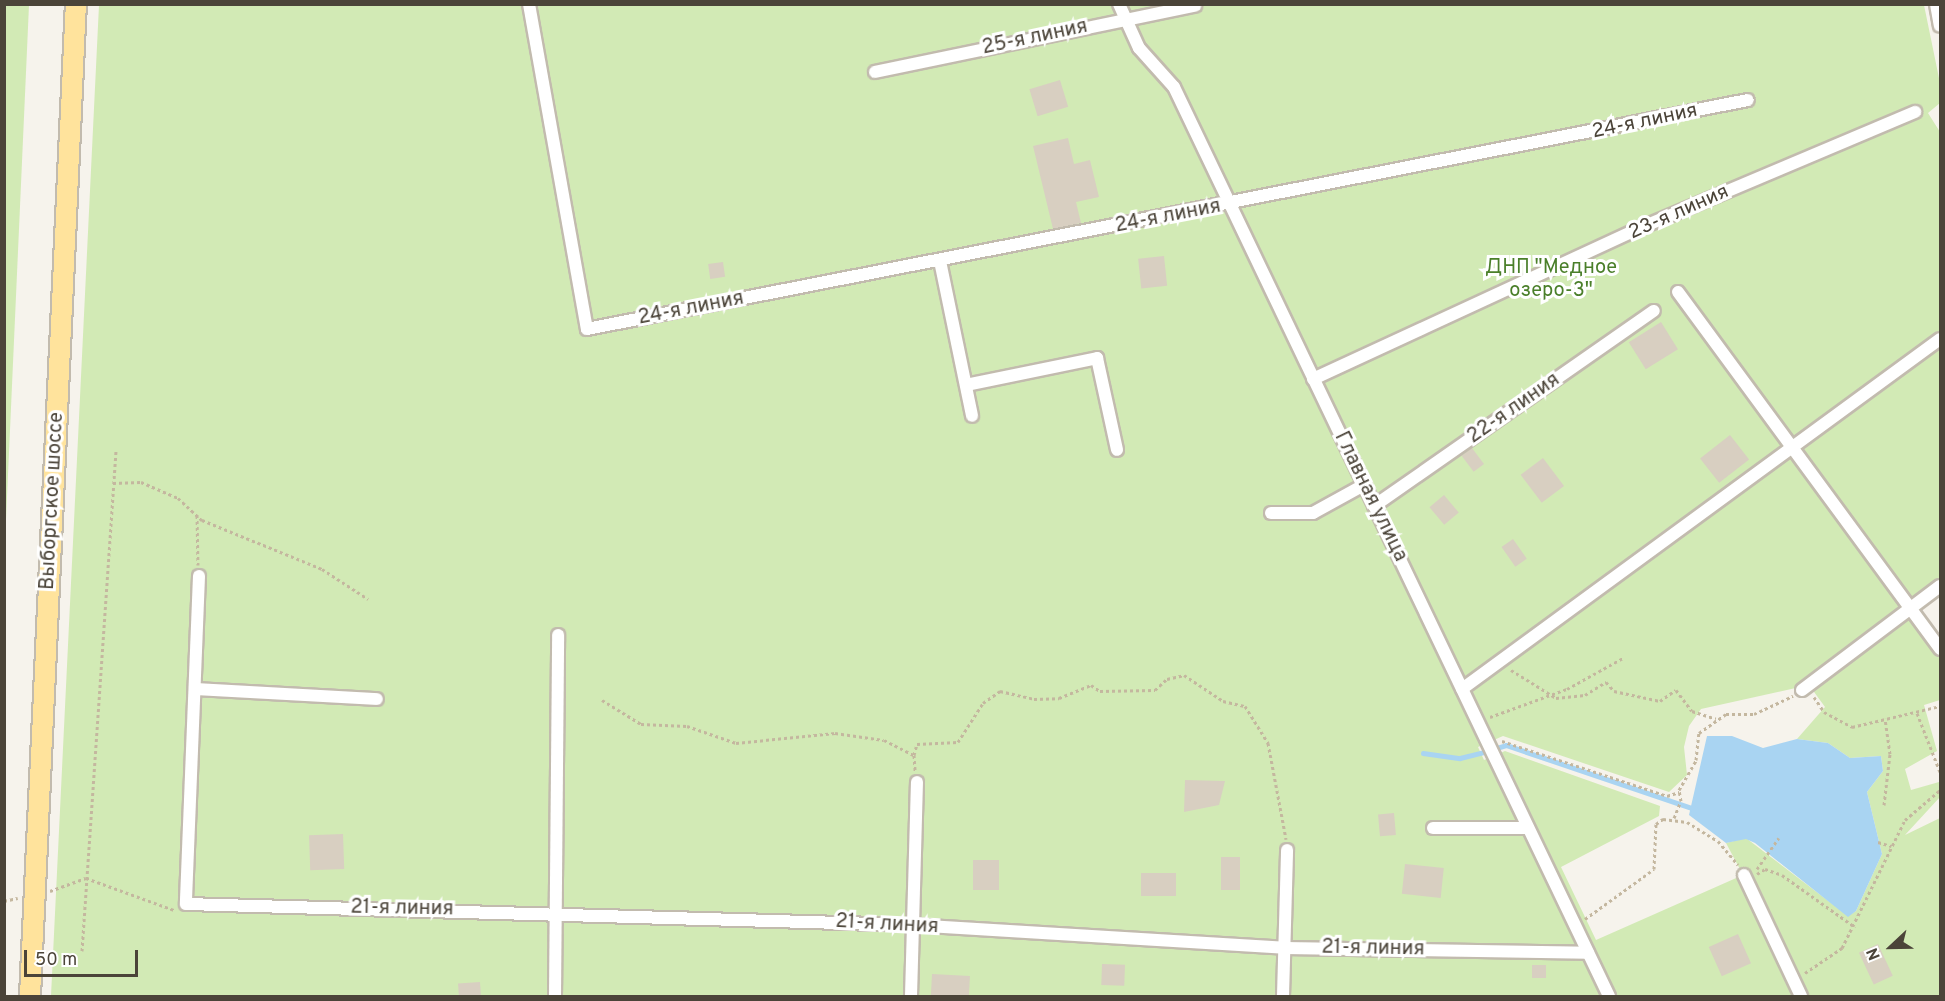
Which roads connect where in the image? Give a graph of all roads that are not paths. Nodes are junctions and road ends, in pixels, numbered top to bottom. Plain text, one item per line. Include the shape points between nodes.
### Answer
1 (76, 4) edge
2 (529, 4) edge
3 (1119, 4) edge
4 (1936, 4) edge
5 (1195, 6) dead end
6 (1126, 19) junction
7 (1941, 26) edge
8 (875, 72) dead end
9 (1748, 100) dead end
10 (1915, 112) dead end
11 (1230, 205) junction
12 (940, 261) junction
13 (1678, 292) dead end
14 (1654, 312) dead end
15 (1941, 339) edge
16 (1313, 379) junction
17 (966, 385) junction
18 (972, 416) dead end
19 (1796, 447) junction
20 (1117, 450) dead end
21 (1364, 484) junction
22 (1374, 506) junction
23 (1271, 513) dead end
24 (199, 576) road end
25 (1941, 586) edge
26 (1912, 608) junction
27 (558, 635) dead end
28 (1941, 649) edge
29 (1804, 688) road end
30 (197, 689) junction
31 (1462, 689) junction
32 (377, 699) dead end
33 (917, 782) road end
34 (1433, 828) dead end
35 (1528, 828) junction
36 (1287, 850) road end
37 (1747, 882) road end
38 (557, 912) junction
39 (911, 925) junction
40 (1284, 948) junction
41 (1588, 953) junction
42 (30, 996) edge
43 (555, 996) edge
44 (911, 996) edge
45 (1283, 996) edge
46 (1609, 996) edge
47 (1801, 996) edge

1 - 42 main road, Выборгское шоссе
2 - 12 street, 24-я линия via 587,329
3 - 6 street, Главная улица
4 - 7 street
5 - 6 street, 25-я линия
6 - 8 street, 25-я линия
6 - 11 street, Главная улица via 1139,48 1174,87
9 - 11 street, 24-я линия
10 - 16 street, 23-я линия via 1638,229
11 - 12 street, 24-я линия
11 - 16 street, Главная улица
12 - 17 street
13 - 19 street
14 - 22 street, 22-я линия
15 - 19 street
16 - 21 street, Главная улица
17 - 18 street
17 - 20 street via 1097,358
19 - 26 street
19 - 31 street
21 - 22 street, Главная улица
21 - 23 street via 1312,513
22 - 31 street, Главная улица
24 - 30 street
25 - 26 street
26 - 28 street
26 - 29 street
27 - 38 street
30 - 32 street
30 - 38 street, 21-я линия via 182,908
31 - 35 street, Главная улица
33 - 39 street
34 - 35 street
35 - 41 street, Главная улица
36 - 40 street
37 - 47 street
38 - 39 street, 21-я линия
38 - 43 street
39 - 40 street, 21-я линия
39 - 44 street
40 - 41 street, 21-я линия
40 - 45 street
41 - 46 street, Главная улица

